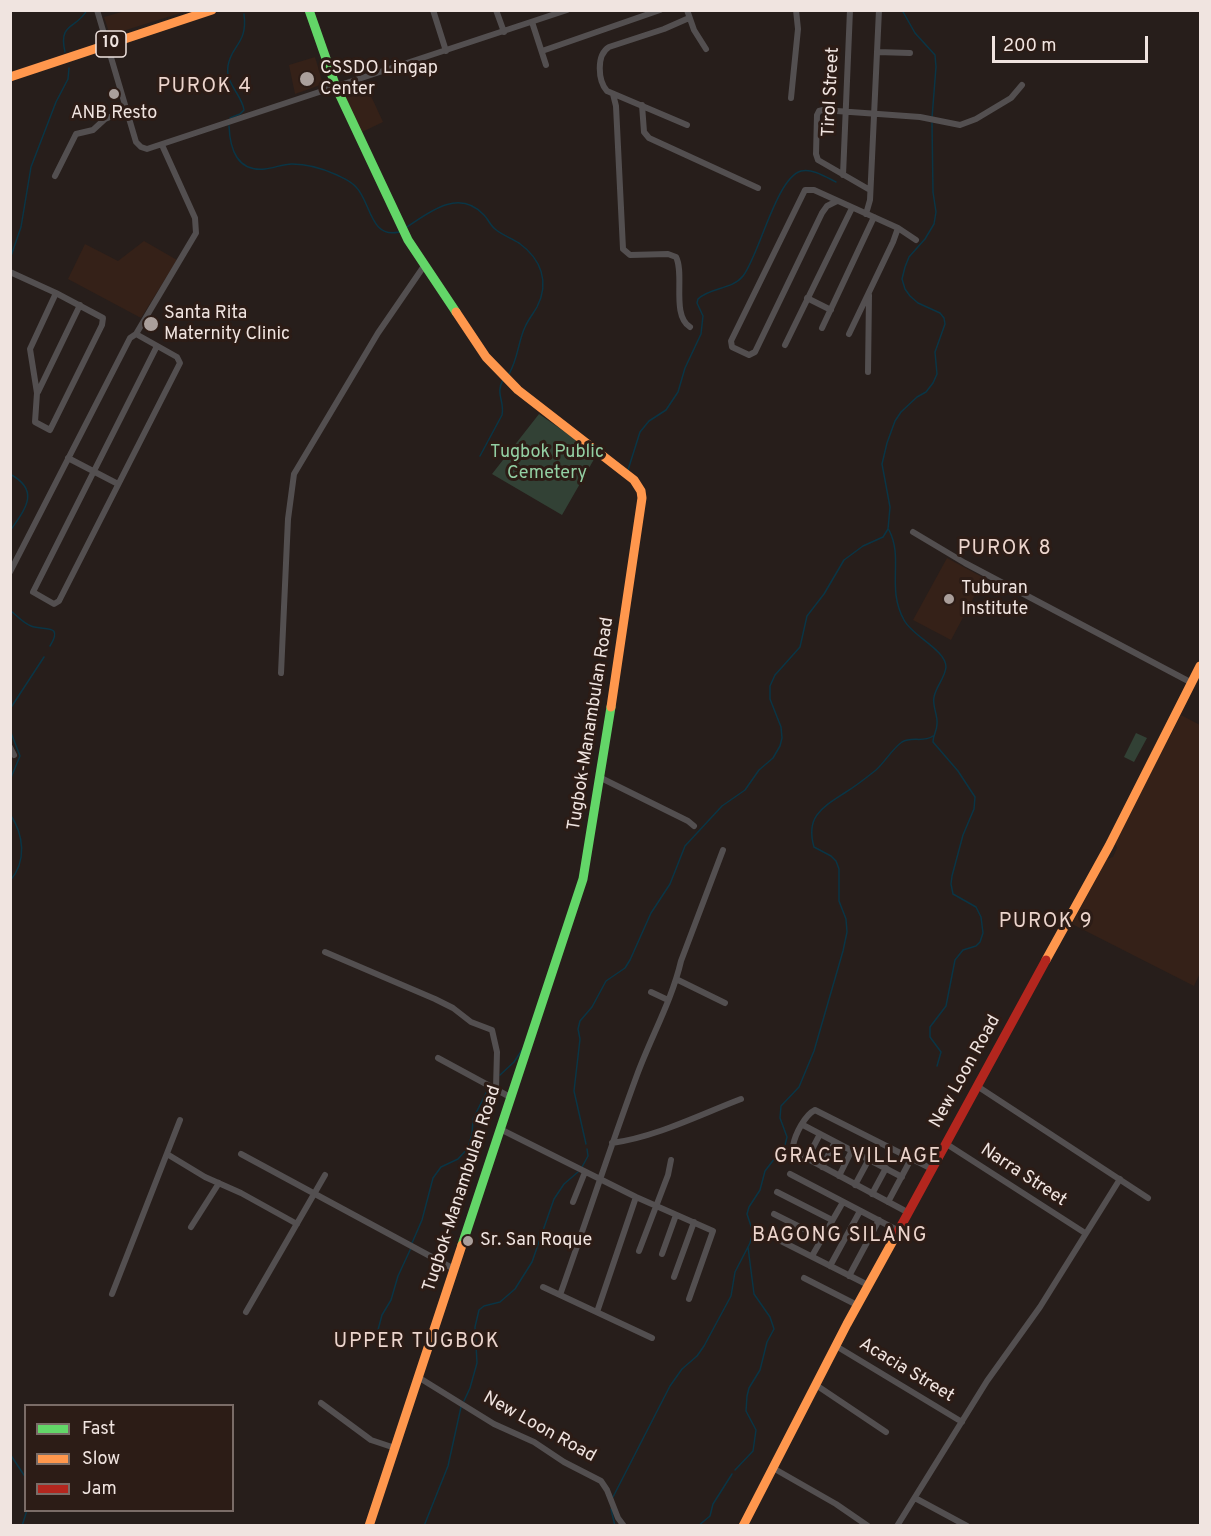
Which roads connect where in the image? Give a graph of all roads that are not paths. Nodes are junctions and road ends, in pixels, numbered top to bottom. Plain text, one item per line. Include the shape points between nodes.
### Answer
1 (97, 10) edge
2 (212, 10) edge
3 (309, 10) edge
4 (433, 10) edge
5 (496, 10) edge
6 (567, 10) edge
7 (660, 10) edge
8 (687, 10) edge
9 (796, 10) edge
10 (850, 10) edge
11 (879, 10) edge
12 (689, 18) junction
13 (532, 22) junction
14 (504, 32) junction
15 (107, 45) junction
16 (706, 49) dead end
17 (446, 51) junction
18 (542, 51) junction
19 (877, 52) junction
20 (910, 53) dead end
21 (546, 64) dead end
22 (11, 75) edge
23 (1022, 85) dead end
24 (336, 87) junction
25 (613, 94) junction
26 (791, 98) dead end
27 (642, 105) junction
28 (127, 110) junction
29 (846, 111) junction
30 (873, 113) junction
31 (687, 125) dead end
32 (162, 145) junction
33 (843, 175) junction
34 (55, 176) dead end
35 (758, 188) dead end
36 (870, 190) junction
37 (837, 201) junction
38 (852, 208) junction
39 (866, 214) junction
40 (874, 218) junction
41 (898, 228) junction
42 (916, 240) dead end
43 (423, 266) junction
44 (10, 272) edge
45 (56, 293) junction
46 (869, 293) junction
47 (807, 298) junction
48 (80, 305) junction
49 (831, 310) junction
50 (690, 327) dead end
51 (822, 328) dead end
52 (136, 334) junction
53 (849, 334) dead end
54 (785, 345) dead end
55 (157, 346) junction
56 (868, 372) dead end
57 (38, 393) junction
58 (68, 458) junction
59 (94, 472) junction
60 (118, 484) junction
61 (913, 532) dead end
62 (10, 572) edge
63 (1200, 666) edge
64 (281, 673) dead end
65 (1192, 683) junction
66 (10, 747) edge
67 (14, 755) dead end
68 (602, 778) junction
69 (694, 826) dead end
70 (723, 850) dead end
71 (325, 952) dead end
72 (676, 979) junction
73 (651, 992) dead end
74 (668, 1000) junction
75 (725, 1003) dead end
76 (438, 1058) dead end
77 (977, 1086) junction
78 (496, 1088) junction
79 (510, 1097) junction
80 (741, 1099) dead end
81 (180, 1120) dead end
82 (803, 1125) junction
83 (500, 1130) junction
84 (820, 1134) junction
85 (835, 1142) junction
86 (612, 1143) junction
87 (945, 1143) junction
88 (852, 1150) junction
89 (166, 1154) junction
90 (241, 1154) dead end
91 (807, 1159) junction
92 (869, 1159) junction
93 (911, 1159) junction
94 (671, 1160) dead end
95 (822, 1167) junction
96 (886, 1168) junction
97 (932, 1169) junction
98 (585, 1172) junction
99 (790, 1174) dead end
100 (326, 1175) dead end
101 (839, 1176) junction
102 (902, 1177) junction
103 (1120, 1179) junction
104 (601, 1180) junction
105 (219, 1184) junction
106 (855, 1185) junction
107 (777, 1192) dead end
108 (314, 1194) junction
109 (872, 1194) junction
110 (636, 1197) junction
111 (1148, 1198) dead end
112 (573, 1202) dead end
113 (843, 1202) junction
114 (888, 1203) junction
115 (657, 1206) junction
116 (860, 1210) junction
117 (909, 1213) junction
118 (774, 1214) dead end
119 (676, 1215) junction
120 (832, 1220) junction
121 (879, 1220) junction
122 (694, 1222) junction
123 (297, 1224) junction
124 (191, 1227) dead end
125 (899, 1231) junction
126 (1085, 1233) junction
127 (822, 1238) junction
128 (777, 1239) dead end
129 (639, 1251) dead end
130 (662, 1254) dead end
131 (812, 1256) junction
132 (830, 1266) junction
133 (454, 1269) junction
134 (849, 1276) junction
135 (674, 1277) dead end
136 (804, 1278) dead end
137 (868, 1285) junction
138 (543, 1287) dead end
139 (112, 1294) dead end
140 (560, 1295) junction
141 (689, 1299) dead end
142 (858, 1305) junction
143 (246, 1312) dead end
144 (597, 1312) junction
145 (652, 1338) dead end
146 (836, 1346) junction
147 (418, 1377) junction
148 (816, 1385) junction
149 (321, 1403) dead end
150 (962, 1422) junction
151 (886, 1432) dead end
152 (395, 1448) junction
153 (773, 1468) junction
154 (915, 1498) junction
155 (369, 1526) edge
156 (624, 1526) edge
157 (743, 1526) edge
158 (868, 1526) edge
159 (897, 1526) edge
160 (966, 1526) edge

1 - 15 street
2 - 15 main road, 10
3 - 24 main road, Tugbok-Manambulan Road
4 - 17 street
5 - 14 street
6 - 13 street
7 - 18 street
8 - 12 street
9 - 26 street via 798,29
10 - 29 street, Tirol Street
11 - 19 street
12 - 16 street
12 - 25 street via 604,51 600,59 602,82
13 - 14 street
13 - 18 street
14 - 17 street
15 - 22 main road, 10
15 - 28 street
17 - 24 street
18 - 21 street
19 - 20 street
19 - 30 street
23 - 30 street via 1011,98 960,125
24 - 32 street
24 - 43 main road, Tugbok-Manambulan Road
25 - 27 street
25 - 50 street via 623,249 630,255 668,254 678,260 682,319
27 - 31 street
27 - 35 street via 646,136
28 - 32 street via 141,147
28 - 34 street via 105,119 93,130 76,134
29 - 30 street
29 - 33 street, Tirol Street
29 - 33 street via 823,110 817,115 816,158
30 - 36 street
32 - 52 street via 195,218 196,229
33 - 36 street
36 - 39 street
37 - 37 street via 810,189 803,192 731,341 733,348 750,355 755,352 822,213
37 - 38 street
38 - 39 street
38 - 47 street
39 - 40 street
40 - 41 street
40 - 49 street
41 - 42 street
41 - 46 street
43 - 64 street via 294,474 288,519
43 - 68 main road, Tugbok-Manambulan Road via 501,374 634,480 641,491 642,507
44 - 45 street
45 - 48 street
45 - 57 street via 30,345
46 - 53 street
46 - 56 street
47 - 49 street
47 - 54 street
48 - 57 street
48 - 57 street via 103,321 50,430 35,422
49 - 51 street
52 - 55 street
52 - 58 street via 130,338
55 - 59 street
55 - 60 street via 177,357 180,363
58 - 59 street
58 - 62 street
59 - 60 street
59 - 60 street via 33,592 53,603 59,601
61 - 65 street
63 - 65 main road, New Loon Road
65 - 77 main road, New Loon Road via 1109,846
66 - 67 street
68 - 69 street
68 - 79 main road, Tugbok-Manambulan Road via 583,879
70 - 72 street
71 - 78 street via 435,999 471,1022 492,1030 497,1052
72 - 74 street
72 - 75 street
73 - 74 street
74 - 86 street
76 - 78 street
77 - 87 main road, New Loon Road
77 - 103 street
78 - 79 street
79 - 83 main road, Tugbok-Manambulan Road
80 - 86 street via 628,1141
81 - 89 street
82 - 84 street
82 - 91 street via 792,1146
82 - 93 street via 814,1110
83 - 98 street
83 - 133 main road, Tugbok-Manambulan Road
84 - 85 street
84 - 91 street
85 - 88 street
85 - 95 street
86 - 104 street
87 - 97 main road, New Loon Road
87 - 126 street, Narra Street
88 - 92 street
88 - 101 street
89 - 105 street
89 - 139 street
90 - 108 street
91 - 95 street
92 - 96 street
92 - 106 street
93 - 97 street
93 - 102 street
94 - 115 street
95 - 101 street
96 - 102 street
96 - 109 street
97 - 117 main road, New Loon Road
98 - 104 street
98 - 112 street
99 - 113 street
100 - 108 street
101 - 106 street
102 - 114 street
103 - 111 street
103 - 126 street
104 - 110 street
104 - 140 street
105 - 123 street
105 - 124 street
106 - 109 street
107 - 120 street
108 - 123 street
108 - 133 street
109 - 114 street
110 - 115 street
110 - 144 street
113 - 116 street
113 - 120 street
114 - 117 street
115 - 119 street
115 - 129 street
116 - 121 street
116 - 132 street
117 - 125 main road, New Loon Road
118 - 127 street
119 - 122 street
119 - 130 street
120 - 127 street
121 - 125 street
121 - 134 street
122 - 135 street
122 - 141 street via 712,1231
123 - 143 street
125 - 137 main road, New Loon Road
126 - 150 street
127 - 131 street
128 - 131 street
131 - 132 street
132 - 134 street
133 - 147 main road, Tugbok-Manambulan Road
134 - 137 street
136 - 142 street
137 - 142 main road, New Loon Road
138 - 140 street
140 - 144 street
142 - 146 main road, New Loon Road
144 - 145 street
146 - 148 main road, New Loon Road
146 - 150 street, Acacia Street
147 - 152 main road, Tugbok-Manambulan Road
147 - 156 street, New Loon Road via 494,1424 601,1481
148 - 151 street
148 - 153 main road, New Loon Road
149 - 152 street via 371,1440
150 - 154 street
152 - 155 main road, Tugbok-Manambulan Road
153 - 157 main road, New Loon Road
153 - 158 street
154 - 159 street
154 - 160 street

